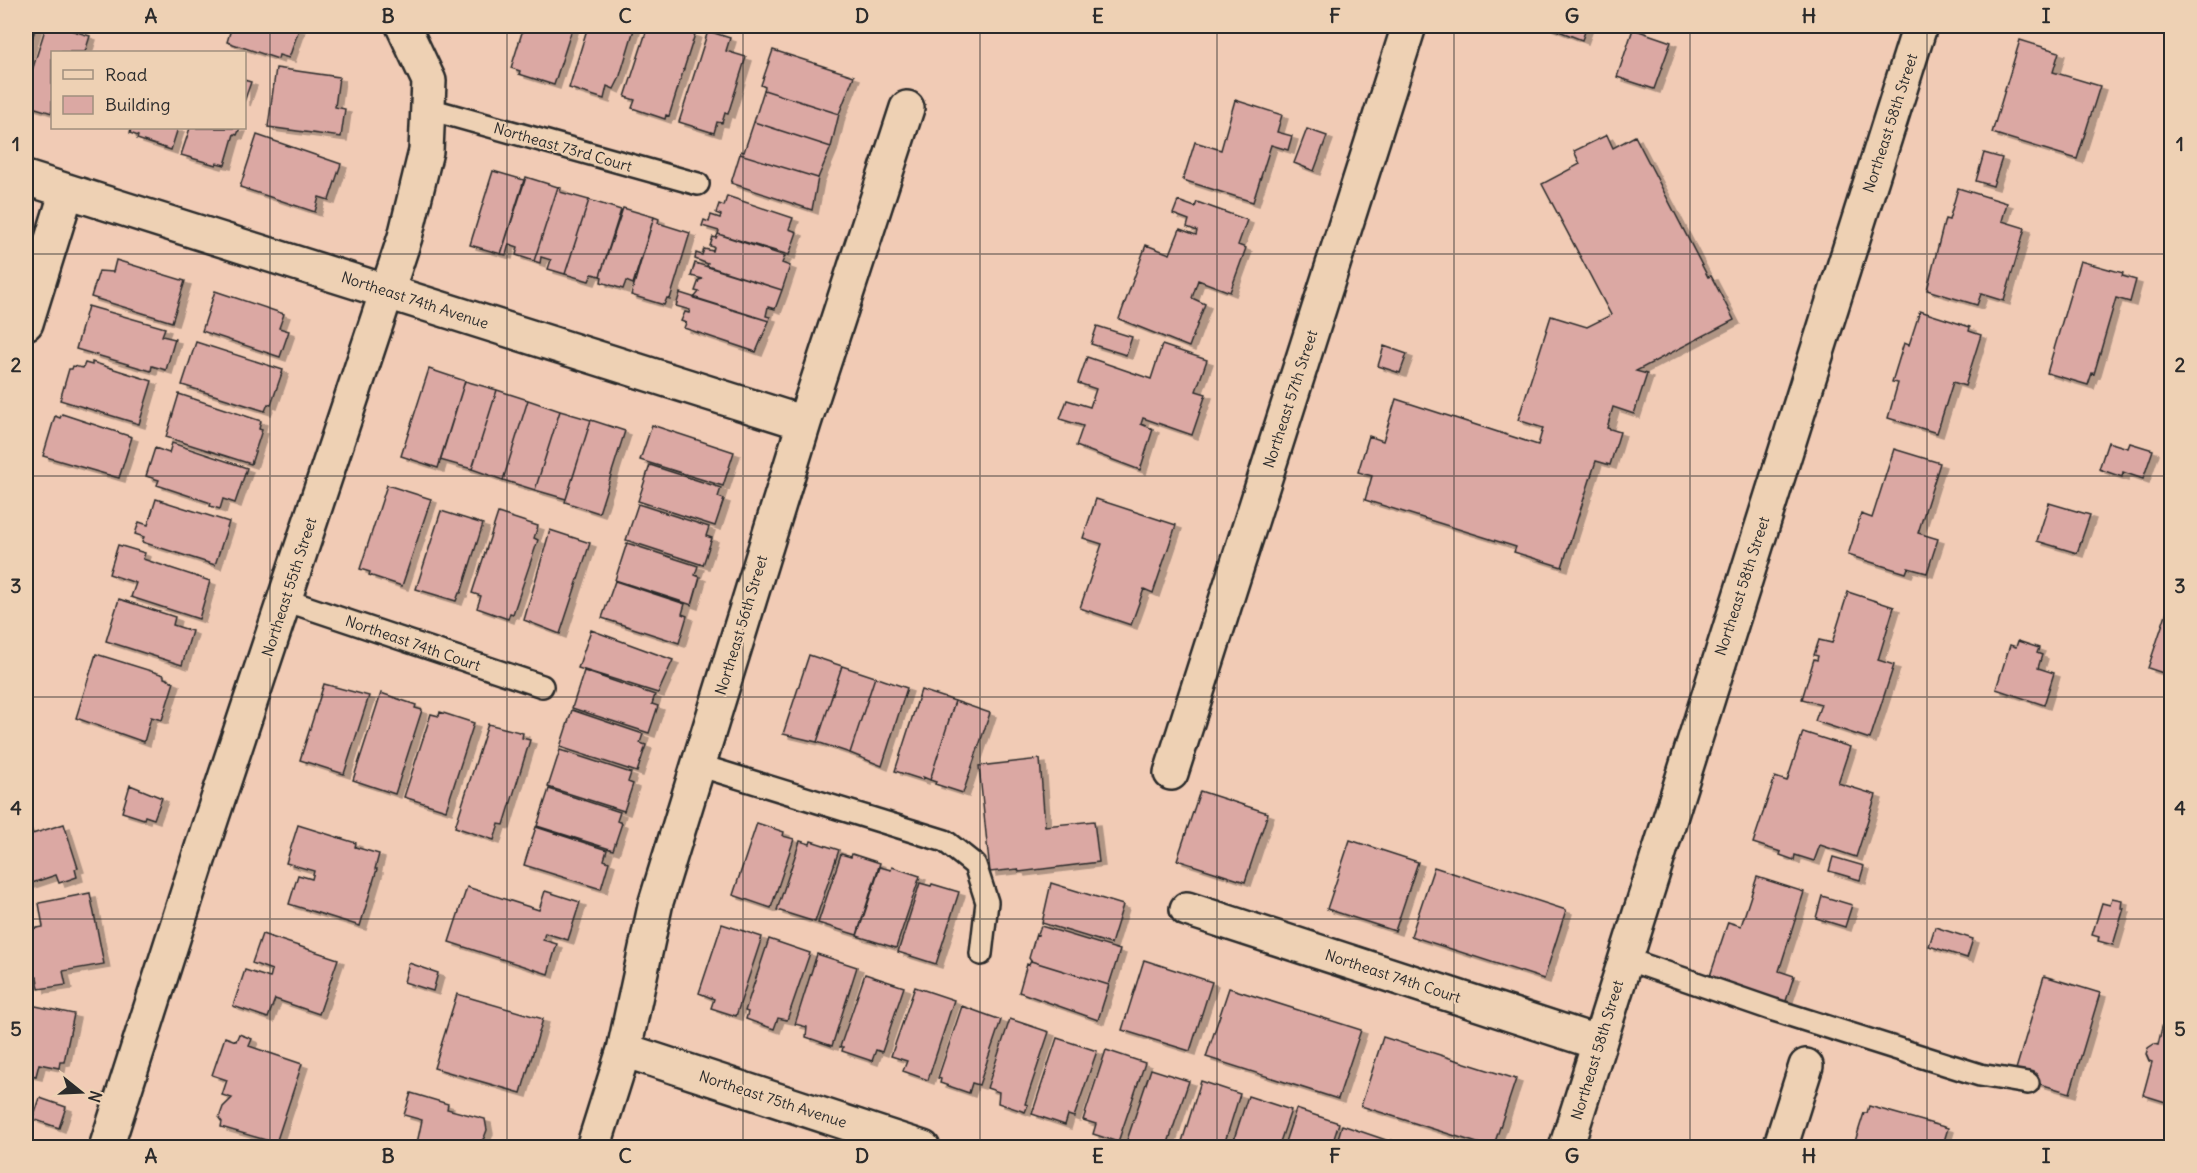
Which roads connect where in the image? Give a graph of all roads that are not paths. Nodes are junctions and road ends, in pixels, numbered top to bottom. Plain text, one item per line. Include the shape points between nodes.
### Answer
1 (403, 26) edge
2 (1409, 26) edge
3 (1920, 26) edge
4 (907, 108) dead end
5 (429, 109) junction
6 (26, 178) edge
7 (698, 184) dead end
8 (67, 191) junction
9 (388, 291) junction
10 (26, 323) edge
11 (804, 423) junction
12 (285, 600) junction
13 (542, 686) dead end
14 (698, 765) junction
15 (1172, 773) dead end
16 (1187, 909) dead end
17 (981, 954) dead end
18 (1626, 958) junction
19 (1599, 1043) junction
20 (624, 1050) junction
21 (1806, 1066) dead end
22 (2028, 1083) dead end
23 (106, 1148) edge
24 (593, 1148) edge
25 (923, 1148) edge
26 (1566, 1148) edge
27 (1780, 1148) edge

1 - 5 street, Northeast 55th Street via 429,81
2 - 15 street, Northeast 57th Street
3 - 18 street, Northeast 58th Street
4 - 11 street, Northeast 56th Street
5 - 7 lane, Northeast 73rd Court
5 - 9 street, Northeast 55th Street via 426,151
6 - 8 street, Northeast 74th Avenue
8 - 9 street, Northeast 74th Avenue
8 - 10 street
9 - 11 street, Northeast 74th Avenue
9 - 12 street, Northeast 55th Street
11 - 14 street, Northeast 56th Street
12 - 13 lane, Northeast 74th Court
12 - 23 street, Northeast 55th Street
14 - 17 lane via 945,841 975,865 987,902
14 - 20 street, Northeast 56th Street via 656,902
16 - 19 street, Northeast 74th Court
18 - 19 street, Northeast 58th Street
18 - 22 lane via 1980,1075
19 - 26 street, Northeast 58th Street
20 - 24 street, Northeast 56th Street
20 - 25 street, Northeast 75th Avenue
21 - 27 street

